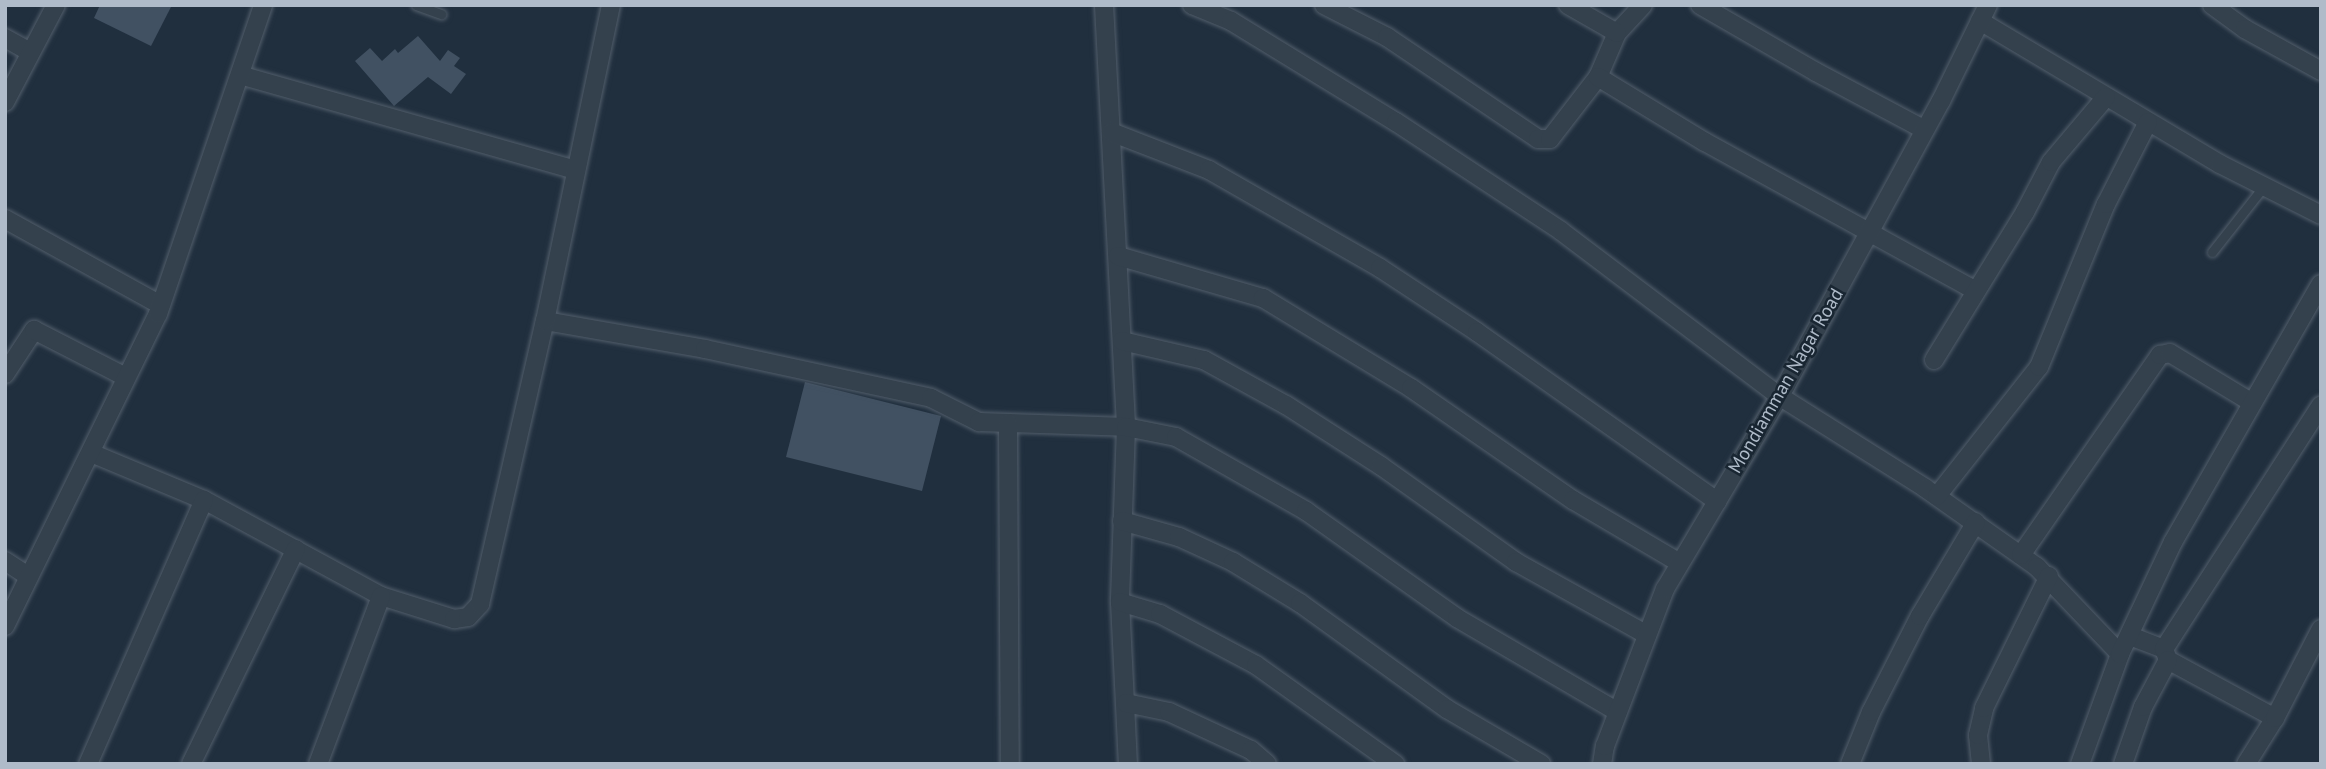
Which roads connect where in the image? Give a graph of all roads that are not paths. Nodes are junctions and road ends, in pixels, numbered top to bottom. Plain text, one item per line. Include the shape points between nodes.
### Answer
1 (56, 5) edge
2 (263, 5) edge
3 (416, 5) edge
4 (611, 5) edge
5 (1104, 5) edge
6 (1192, 5) edge
7 (1324, 5) edge
8 (1568, 5) edge
9 (1643, 5) edge
10 (1700, 5) edge
11 (2212, 5) edge
12 (1984, 13) edge
13 (441, 14) dead end
14 (1617, 33) junction
15 (5, 38) edge
16 (30, 52) junction
17 (2321, 71) edge
18 (240, 75) junction
19 (1598, 76) junction
20 (2106, 97) junction
21 (5, 102) edge
22 (2148, 122) junction
23 (1925, 130) junction
24 (1111, 132) junction
25 (576, 170) junction
26 (2264, 186) junction
27 (2321, 215) edge
28 (5, 219) edge
29 (1869, 233) junction
30 (2212, 252) dead end
31 (1118, 256) junction
32 (2321, 284) edge
33 (1976, 291) junction
34 (161, 304) junction
35 (545, 321) junction
36 (1122, 341) junction
37 (1934, 360) dead end
38 (5, 374) edge
39 (126, 377) junction
40 (1779, 396) junction
41 (2251, 402) junction
42 (2321, 405) edge
43 (1008, 423) junction
44 (1125, 427) junction
45 (91, 453) junction
46 (1937, 496) junction
47 (204, 500) junction
48 (1717, 501) junction
49 (1122, 521) junction
50 (1976, 522) junction
51 (296, 549) junction
52 (2021, 555) junction
53 (5, 561) edge
54 (1680, 563) junction
55 (28, 576) junction
56 (2049, 576) junction
57 (381, 596) junction
58 (1120, 602) junction
59 (5, 626) edge
60 (2321, 629) edge
61 (1647, 635) junction
62 (2130, 636) junction
63 (2120, 654) junction
64 (2166, 655) junction
65 (1126, 703) junction
66 (1618, 712) junction
67 (2275, 718) junction
68 (88, 764) edge
69 (191, 764) edge
70 (318, 764) edge
71 (1010, 764) edge
72 (1128, 764) edge
73 (1268, 764) edge
74 (1395, 764) edge
75 (1541, 764) edge
76 (1602, 764) edge
77 (1850, 764) edge
78 (1981, 764) edge
79 (2080, 764) edge
80 (2123, 764) edge
81 (2246, 764) edge

1 - 16 street
2 - 18 street
3 - 13 lane
4 - 25 street
5 - 24 street
6 - 40 street via 1231,21 1550,223
7 - 19 street via 1387,37 1538,139 1550,139 1559,131
8 - 14 street
9 - 14 street
10 - 23 street
11 - 17 street
12 - 20 street
12 - 23 street, Mondiamman Nagar Road
14 - 19 street
15 - 16 street
16 - 21 street
18 - 25 street
18 - 34 street
19 - 29 street
20 - 22 street
20 - 33 street via 2051,162
22 - 26 street
22 - 46 street via 2106,204 2039,367
23 - 29 street, Mondiamman Nagar Road
24 - 31 street
24 - 48 street via 1209,170 1380,268
25 - 35 street
26 - 27 street
26 - 30 lane
28 - 34 street
29 - 33 street
29 - 40 street, Mondiamman Nagar Road
31 - 36 street
31 - 54 street via 1263,298 1411,387 1573,500
32 - 41 street
33 - 37 street
34 - 39 street
35 - 43 street via 705,349 931,398 979,422
35 - 57 street via 480,604 468,617 454,619
36 - 44 street
36 - 61 street via 1204,360 1286,405 1517,562
38 - 39 street via 34,330
39 - 45 street
40 - 46 street
40 - 48 street, Mondiamman Nagar Road
41 - 52 street via 2170,353 2160,355
41 - 62 street via 2173,542
42 - 64 street
43 - 44 street
43 - 71 street
44 - 49 street
44 - 66 street via 1176,437 1306,511 1457,618
45 - 47 street
45 - 55 street
46 - 50 street
47 - 51 street
47 - 68 street
48 - 54 street, Mondiamman Nagar Road
49 - 58 street
49 - 75 street via 1179,537 1233,562 1300,603 1447,709
50 - 52 street
50 - 77 street via 1920,615
51 - 57 street
51 - 69 street
52 - 56 street
53 - 55 street
54 - 61 street, Mondiamman Nagar Road
55 - 59 street
56 - 63 street
56 - 78 street via 1984,708 1978,735
57 - 70 street
58 - 65 street
58 - 74 street via 1160,614 1256,665
60 - 67 street
61 - 66 street, Mondiamman Nagar Road
62 - 63 street
62 - 64 street
63 - 79 street
64 - 67 street
64 - 80 street
65 - 72 street
65 - 73 street via 1168,712 1251,750
66 - 76 street, Mondiamman Nagar Road
67 - 81 street

